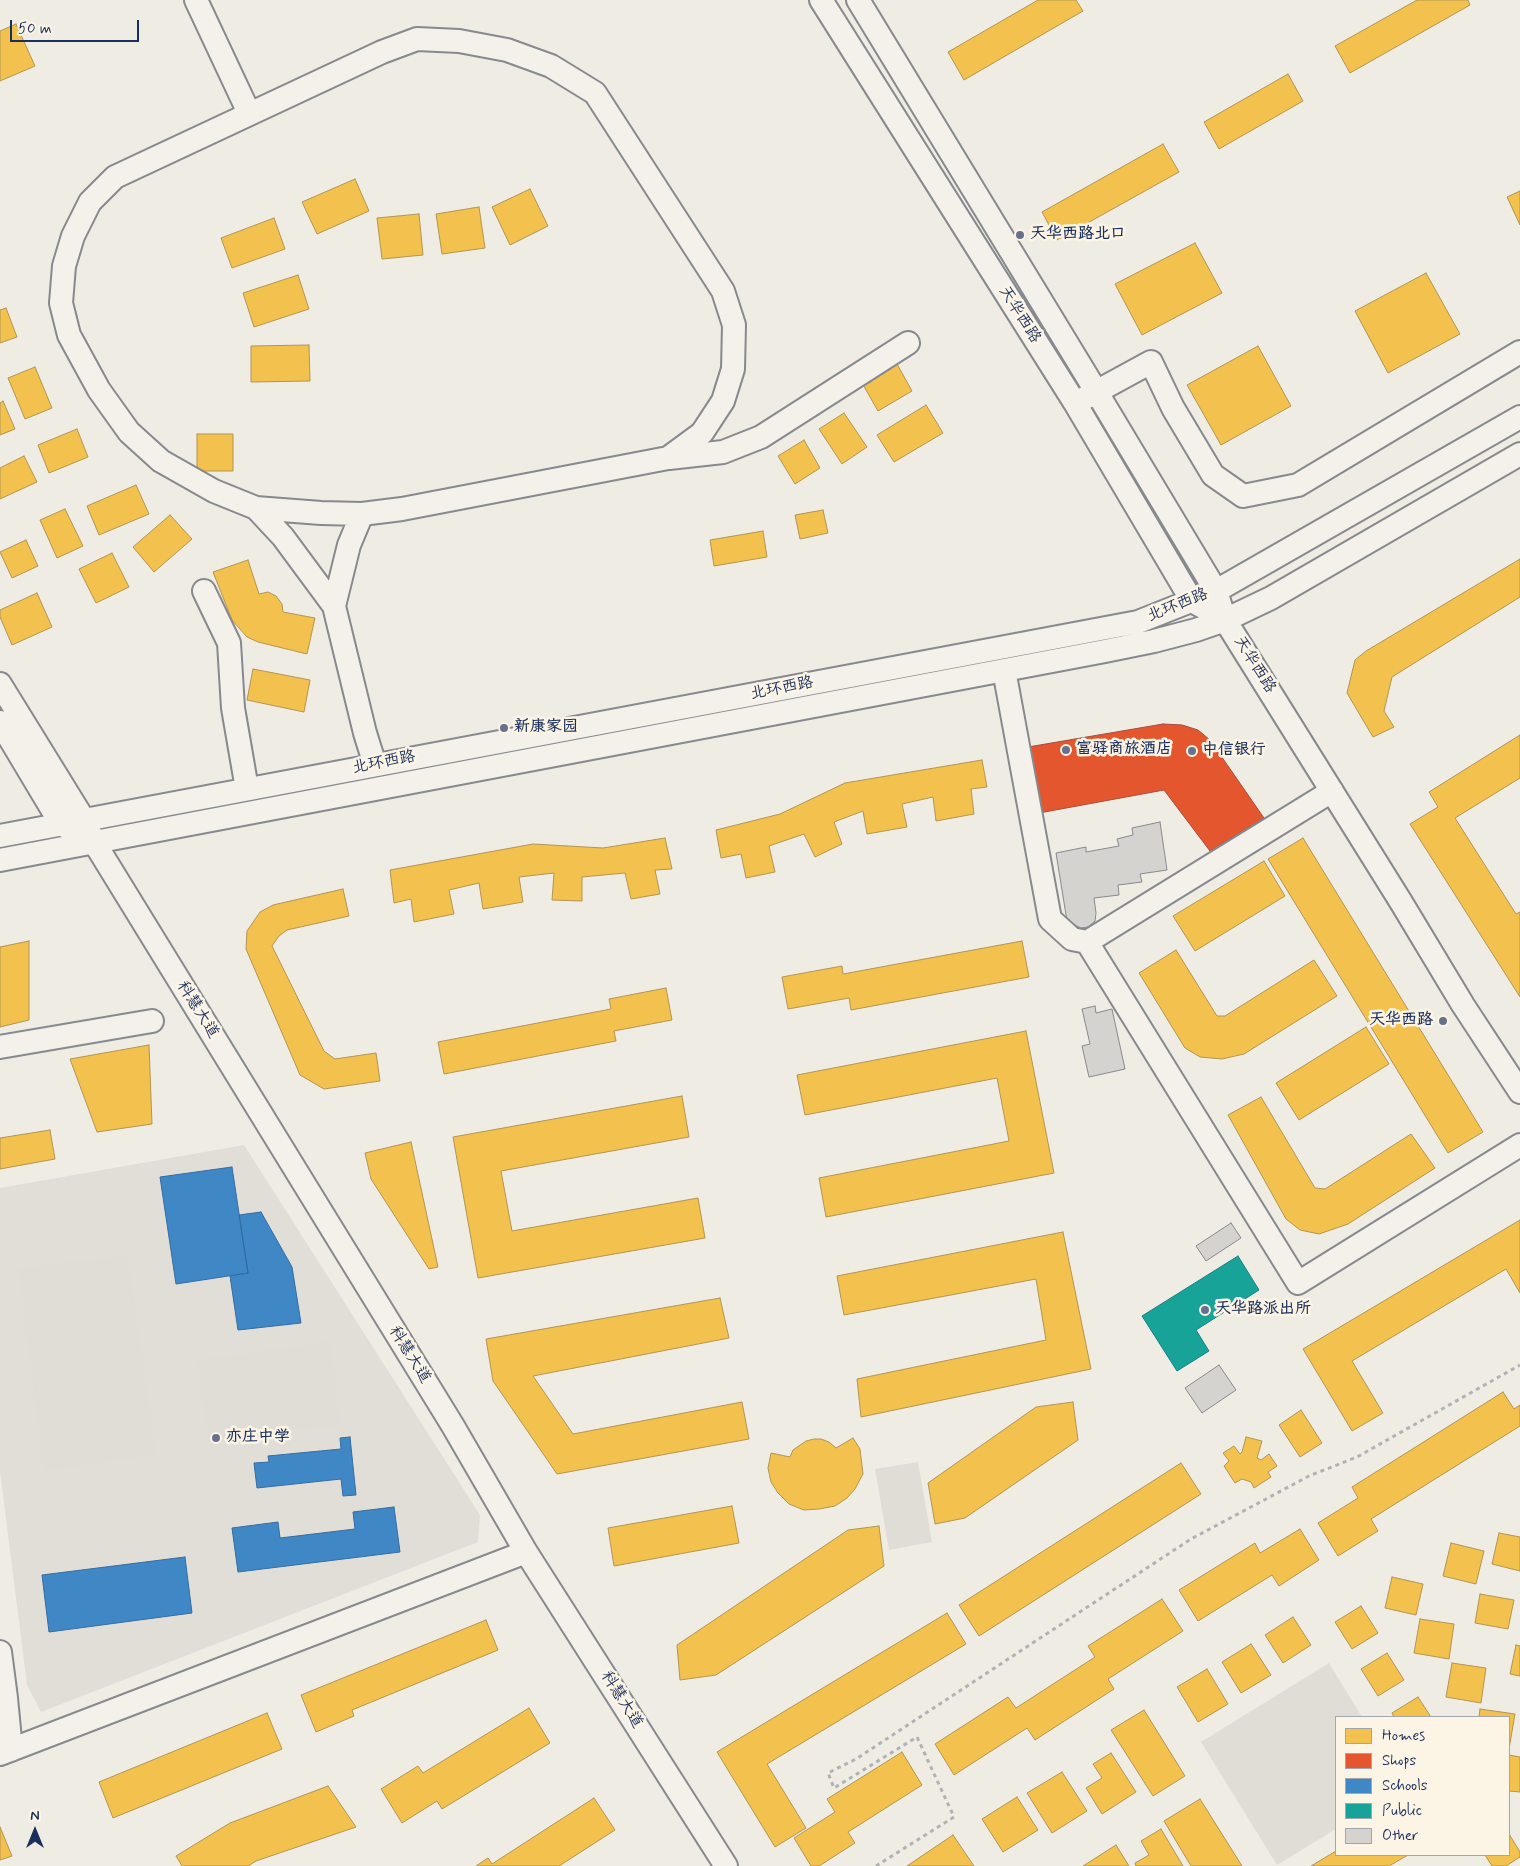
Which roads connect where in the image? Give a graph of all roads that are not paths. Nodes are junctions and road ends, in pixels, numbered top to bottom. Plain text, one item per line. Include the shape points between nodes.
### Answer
1 (196, 0) edge
2 (821, 0) edge
3 (858, 0) edge
4 (249, 113) junction
5 (908, 343) dead end
6 (1520, 352) edge
7 (1096, 391) junction
8 (1075, 403) junction
9 (1520, 416) edge
10 (1520, 454) edge
11 (668, 458) junction
12 (256, 508) junction
13 (362, 514) junction
14 (204, 591) dead end
15 (1216, 591) junction
16 (1192, 601) junction
17 (334, 606) junction
18 (1225, 620) junction
19 (1004, 670) junction
20 (0, 684) edge
21 (0, 722) edge
22 (374, 765) junction
23 (247, 789) junction
24 (1332, 791) junction
25 (84, 820) junction
26 (61, 824) junction
27 (0, 836) edge
28 (94, 842) junction
29 (0, 860) edge
30 (1087, 942) junction
31 (152, 1021) dead end
32 (0, 1047) edge
33 (1520, 1092) edge
34 (1520, 1145) edge
35 (526, 1552) junction
36 (0, 1652) edge
37 (5, 1752) edge
38 (726, 1866) edge

1 - 4 street
2 - 8 street, 天华西路
3 - 7 street, 天华西路
4 - 11 street via 417,39 459,41 507,50 551,66 595,93 723,291 734,325 732,369 723,401 702,433
4 - 12 street via 115,177 90,202 73,236 64,266 60,302 69,335 99,390 129,432 162,461 214,491
5 - 11 street via 761,436 723,452
6 - 7 street via 1298,485 1243,496 1213,475 1173,408 1151,362
7 - 8 street
7 - 15 street, 天华西路
8 - 16 street, 天华西路
9 - 15 street, 北环西路
10 - 18 street, 北环西路 via 1271,598
11 - 13 street
12 - 13 street
12 - 17 street via 283,536
13 - 17 street via 349,544
14 - 23 street via 228,643 233,708
15 - 16 street, 北环西路
15 - 18 street, 天华西路
16 - 18 street, 天华西路
16 - 22 street, 北环西路 via 1138,622
17 - 22 street
18 - 19 street, 北环西路 via 1154,641
18 - 24 street, 天华西路
19 - 28 street, 北环西路
19 - 30 street via 1050,919 1072,939
20 - 25 street, 科慧大道
21 - 26 street
22 - 23 street, 北环西路
23 - 25 street, 北环西路
24 - 30 street
24 - 33 street, 天华西路
25 - 26 street, 北环西路
25 - 28 street, 科慧大道
26 - 27 street, 北环西路
26 - 28 street, 科慧大道
28 - 29 street, 北环西路
28 - 35 street, 科慧大道 via 453,1426
30 - 34 street via 1298,1283
31 - 32 street
35 - 37 street
35 - 38 street, 科慧大道
36 - 37 street via 6,1698

